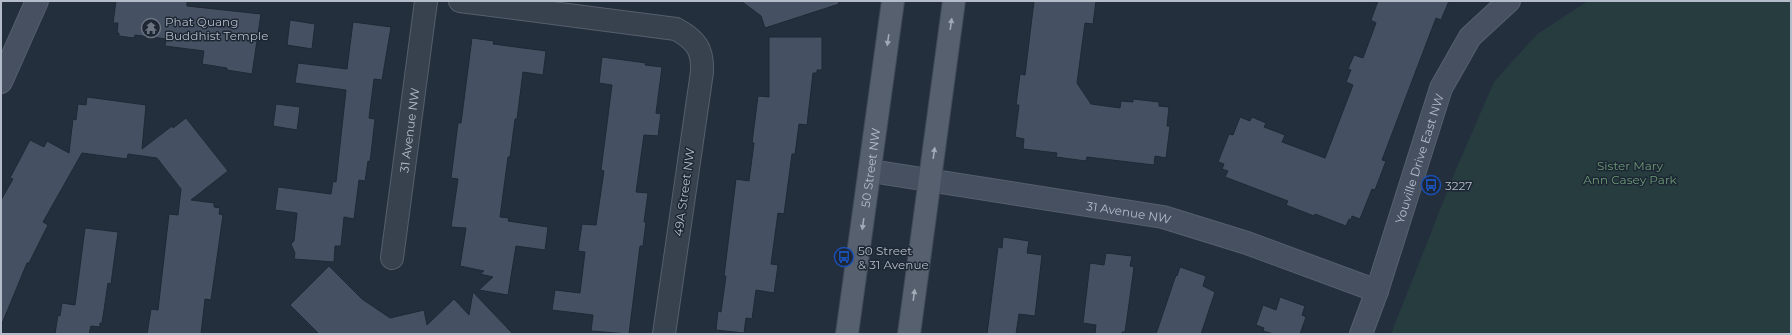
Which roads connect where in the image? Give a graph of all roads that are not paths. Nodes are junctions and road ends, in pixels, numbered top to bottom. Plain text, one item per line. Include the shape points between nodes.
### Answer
1 (37, 1) edge
2 (426, 1) edge
3 (460, 1) edge
4 (894, 1) edge
5 (954, 1) edge
6 (1509, 1) edge
7 (1, 82) edge
8 (871, 171) junction
9 (930, 180) junction
10 (392, 258) dead end
11 (1377, 291) junction
12 (664, 334) edge
13 (847, 334) edge
14 (909, 334) edge
15 (1361, 334) edge

1 - 7 street
2 - 10 street, 31 Avenue NW
3 - 12 street, 49A Street NW via 676,29 695,42 700,50 702,72
4 -> 8 main road, 50 Street NW
9 -> 5 main road
6 - 11 street, Youville Drive East NW via 1470,37 1441,88
8 - 9 street, 31 Avenue NW
8 -> 13 main road, 50 Street NW
9 - 11 street, 31 Avenue NW via 1163,217 1247,243
14 -> 9 main road
11 - 15 street, Youville Drive East NW

